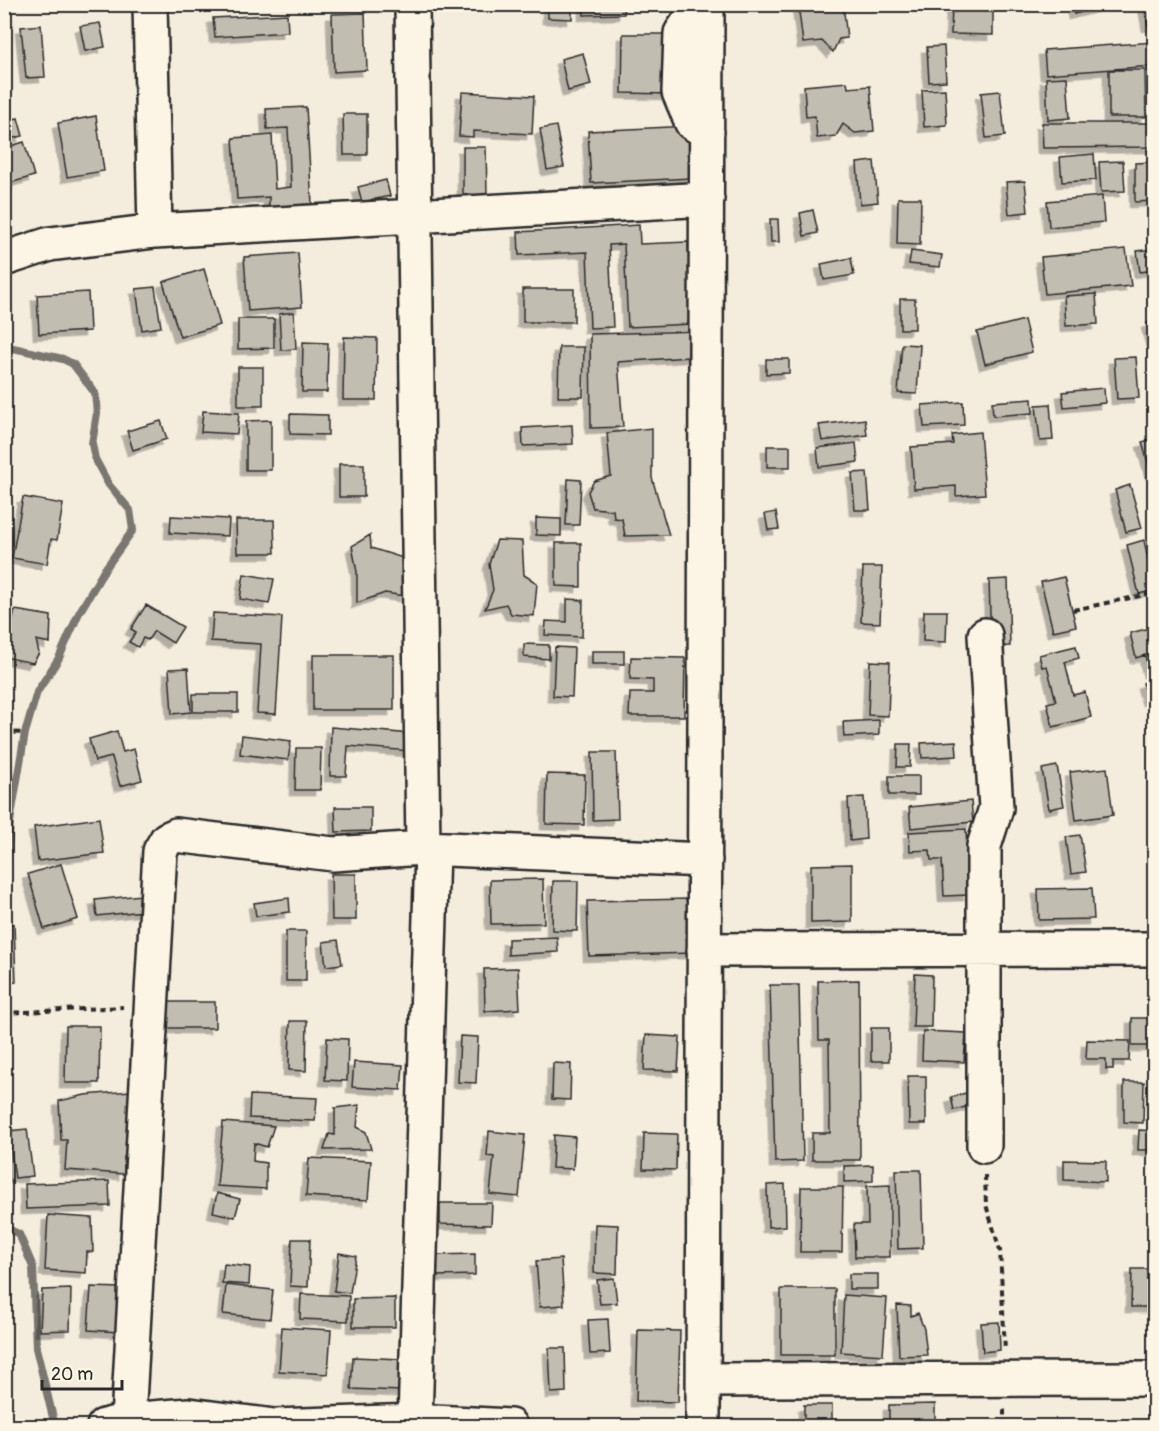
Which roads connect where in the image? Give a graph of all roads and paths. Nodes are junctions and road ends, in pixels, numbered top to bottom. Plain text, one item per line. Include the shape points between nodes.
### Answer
1 (150, 4) edge
2 (412, 4) edge
3 (701, 4) edge
4 (707, 4) edge
5 (707, 132) junction
6 (707, 199) junction
7 (415, 218) junction
8 (154, 231) junction
9 (4, 259) edge
10 (1155, 593) edge
11 (1073, 610) dead end
12 (985, 635) dead end
13 (4, 732) edge
14 (25, 733) dead end
15 (427, 849) junction
16 (705, 860) junction
17 (1155, 949) edge
18 (704, 950) junction
19 (983, 950) junction
20 (153, 1004) junction
21 (4, 1013) edge
22 (984, 1146) joint
23 (1006, 1379) junction
24 (1155, 1379) edge
25 (703, 1380) junction
26 (415, 1421) junction
27 (116, 1423) edge
28 (348, 1425) edge
29 (510, 1426) edge
30 (703, 1426) edge

1 - 8 street
2 - 7 street
3 - 5 street via 681,33 679,92 692,123
4 - 5 street
5 - 6 street
6 - 7 street
6 - 16 street
7 - 8 street
7 - 15 street
8 - 9 street via 50,244
10 - 11 path
12 - 19 street via 996,808 984,846
13 - 14 path
15 - 16 street
15 - 20 street via 333,854 176,835 167,839 160,850
15 - 26 street
16 - 18 street
17 - 19 street
18 - 19 street
18 - 25 street
19 - 22 street
20 - 21 path
20 - 27 street
22 - 23 path via 986,1206 1000,1250
23 - 24 street
23 - 25 street
25 - 30 street
26 - 28 street
26 - 29 street
27 - 28 street via 189,1415 274,1426

